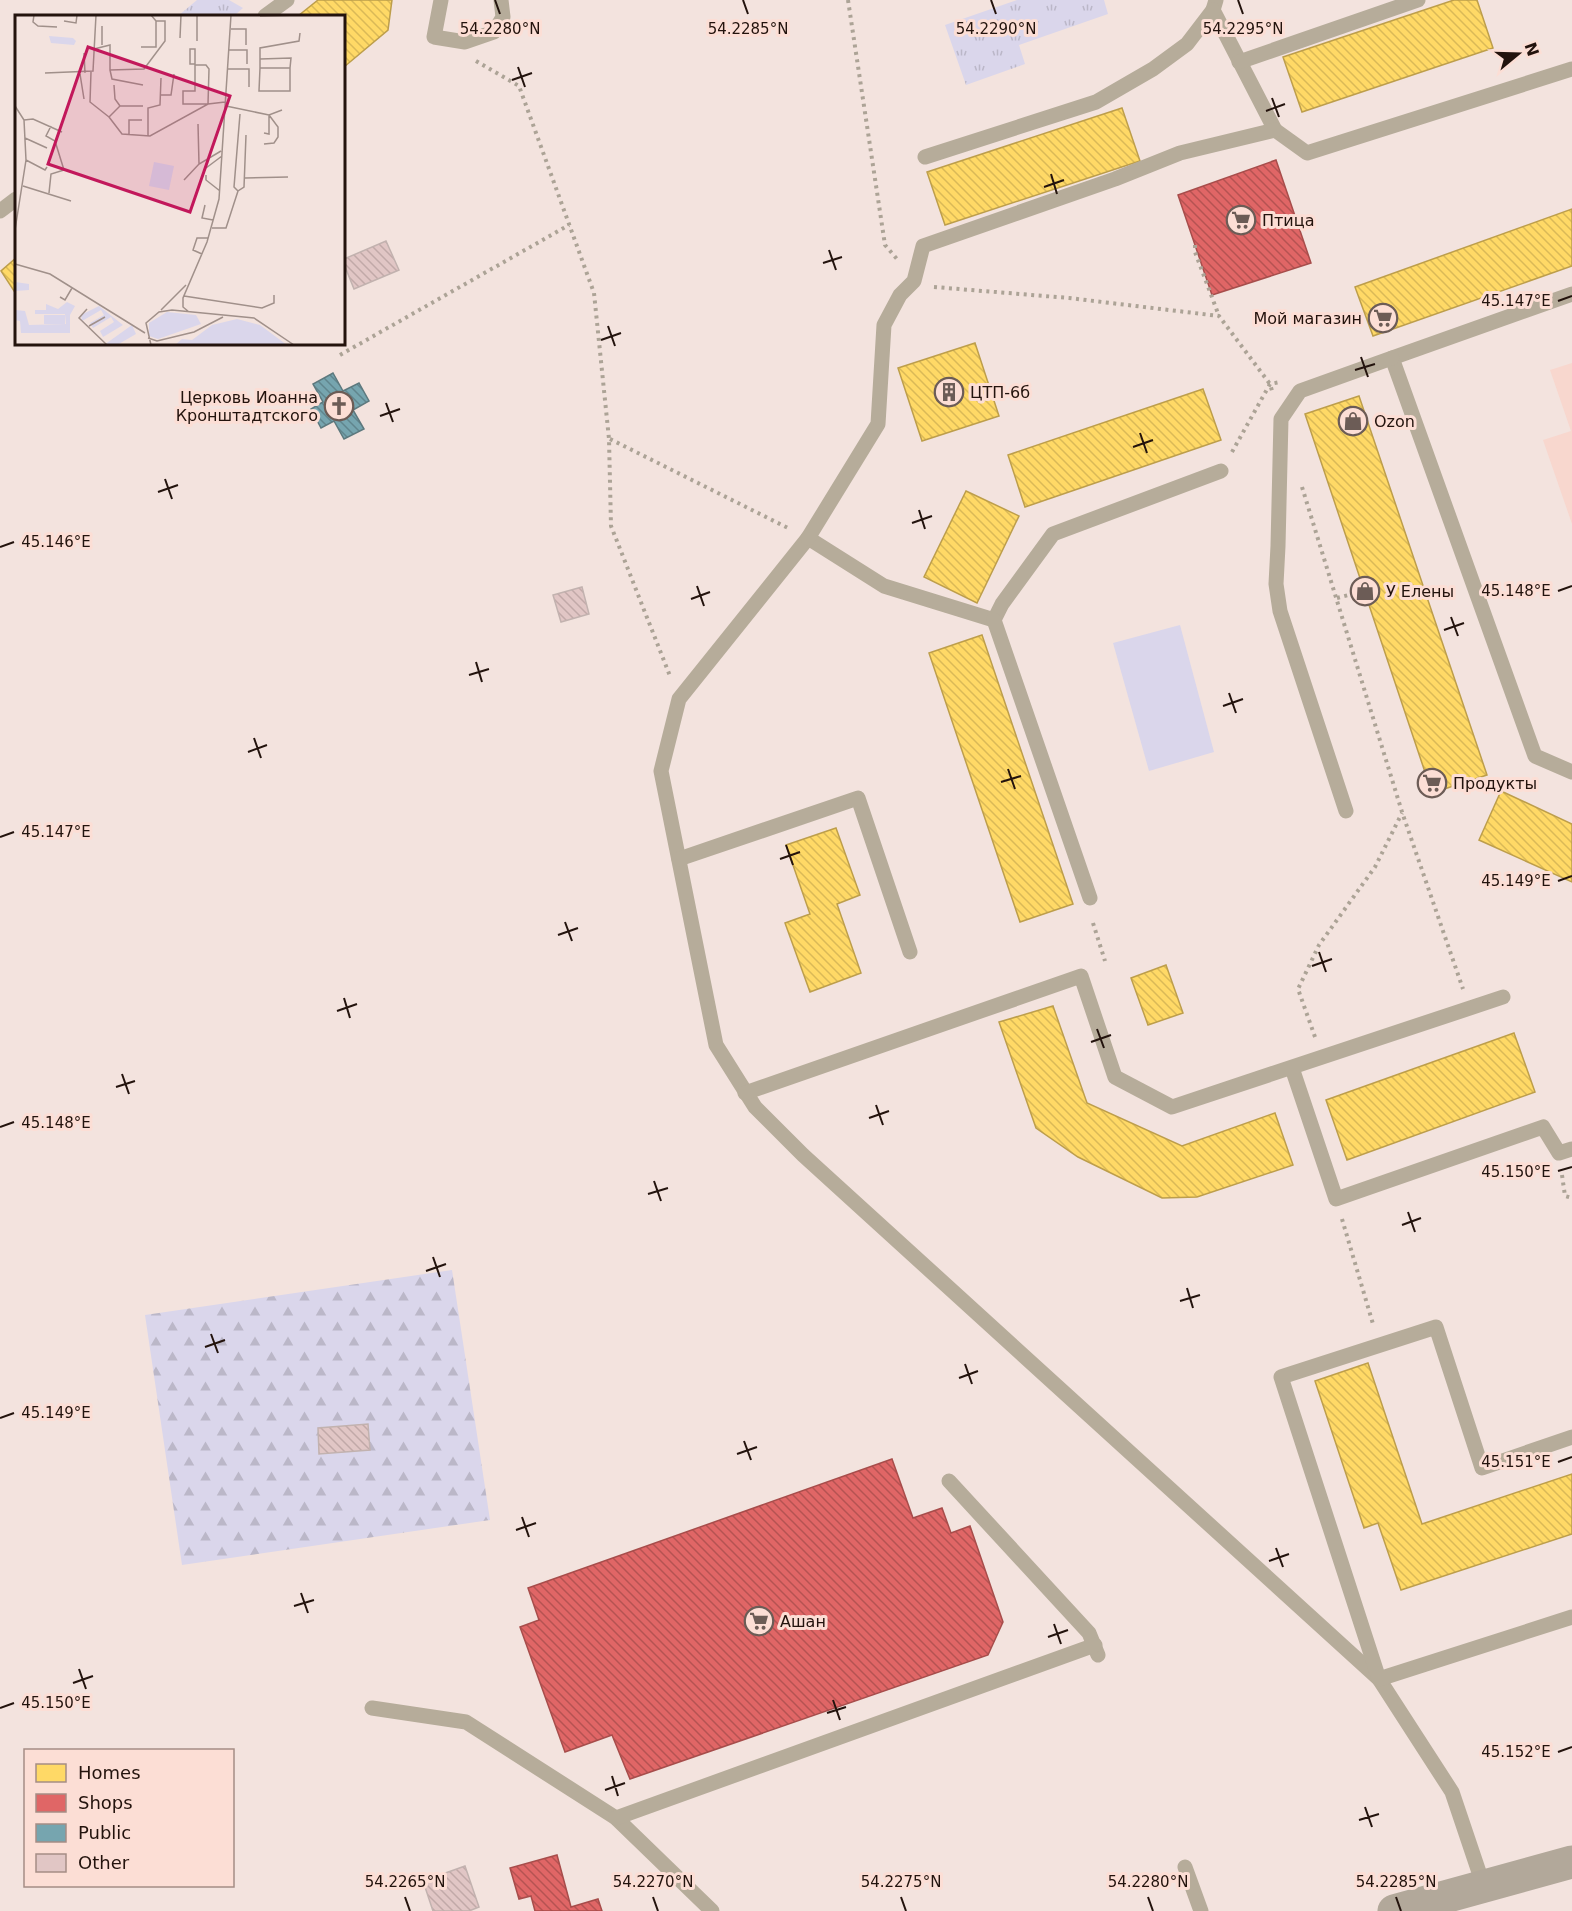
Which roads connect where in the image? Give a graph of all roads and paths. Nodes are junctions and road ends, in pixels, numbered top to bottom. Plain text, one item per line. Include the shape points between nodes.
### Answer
1 (287, 0) edge
2 (441, 0) edge
3 (501, 0) edge
4 (848, 0) edge
5 (1418, 0) edge
6 (1214, 5) edge
7 (266, 15) edge
8 (434, 37) junction
9 (1239, 62) junction
10 (1572, 69) edge
11 (1275, 130) junction
12 (925, 157) dead end
13 (15, 200) edge
14 (0, 211) edge
15 (569, 225) junction
16 (1195, 246) dead end
17 (914, 281) junction
18 (1572, 294) edge
19 (1219, 316) junction
20 (340, 355) dead end
21 (1392, 358) junction
22 (1281, 419) junction
23 (609, 439) junction
24 (1221, 471) dead end
25 (1302, 486) dead end
26 (808, 538) junction
27 (1356, 593) dead end
28 (1337, 598) junction
29 (994, 620) junction
30 (679, 699) junction
31 (1572, 772) edge
32 (1346, 811) dead end
33 (1402, 812) junction
34 (679, 859) junction
35 (1090, 898) dead end
36 (1093, 923) dead end
37 (910, 952) dead end
38 (1105, 962) dead end
39 (1503, 997) dead end
40 (1467, 1000) dead end
41 (1322, 1058) junction
42 (1292, 1068) junction
43 (745, 1093) junction
44 (1566, 1151) edge
45 (1572, 1197) edge
46 (1336, 1199) junction
47 (1375, 1331) dead end
48 (1572, 1437) edge
49 (949, 1480) dead end
50 (1572, 1617) edge
51 (1379, 1679) junction
52 (372, 1708) dead end
53 (616, 1818) junction
54 (1572, 1862) edge
55 (1185, 1866) dead end
56 (1484, 1887) junction
57 (1439, 1905) edge
58 (712, 1911) edge
59 (1201, 1911) edge
60 (1394, 1911) edge

1 - 7 lane
2 - 8 lane
3 - 8 lane via 502,17 494,32 465,42
4 - 17 path via 885,245
5 - 9 lane
6 - 9 lane
6 - 12 lane via 1186,44 1153,69 1096,102
8 - 15 path via 519,86
9 - 11 lane
10 - 11 lane via 1307,153
11 - 17 lane via 1180,153 922,246
13 - 14 lane
15 - 20 path
15 - 23 path via 594,293
16 - 19 path
17 - 19 path via 918,285
17 - 26 lane via 900,295 884,325 878,424
18 - 21 lane
19 - 22 path via 1270,384
21 - 22 lane via 1300,391
21 - 31 lane via 1534,756
22 - 32 lane via 1275,584 1280,611
23 - 26 path
23 - 30 path via 611,526
24 - 29 lane via 1053,534
25 - 28 path
26 - 29 lane via 884,586
26 - 30 lane
27 - 28 path
28 - 33 path
29 - 35 lane
30 - 34 lane via 661,771
33 - 40 path
33 - 41 path via 1376,867 1319,945 1298,989
34 - 37 lane via 858,798
34 - 43 lane via 716,1045
36 - 38 path
39 - 41 lane
41 - 42 lane
42 - 43 lane via 1172,1107 1115,1077 1081,976
42 - 46 lane
43 - 51 lane via 803,1155
44 - 45 path via 1565,1196
44 - 46 lane via 1543,1127
46 - 47 path
48 - 51 lane via 1482,1468 1436,1327 1281,1377
49 - 53 lane via 1089,1633 1096,1650 693,1795
50 - 51 lane
51 - 56 lane via 1452,1792
52 - 53 lane via 466,1722
53 - 58 lane
54 - 56 main road
55 - 59 lane
56 - 57 main road
57 - 60 main road

